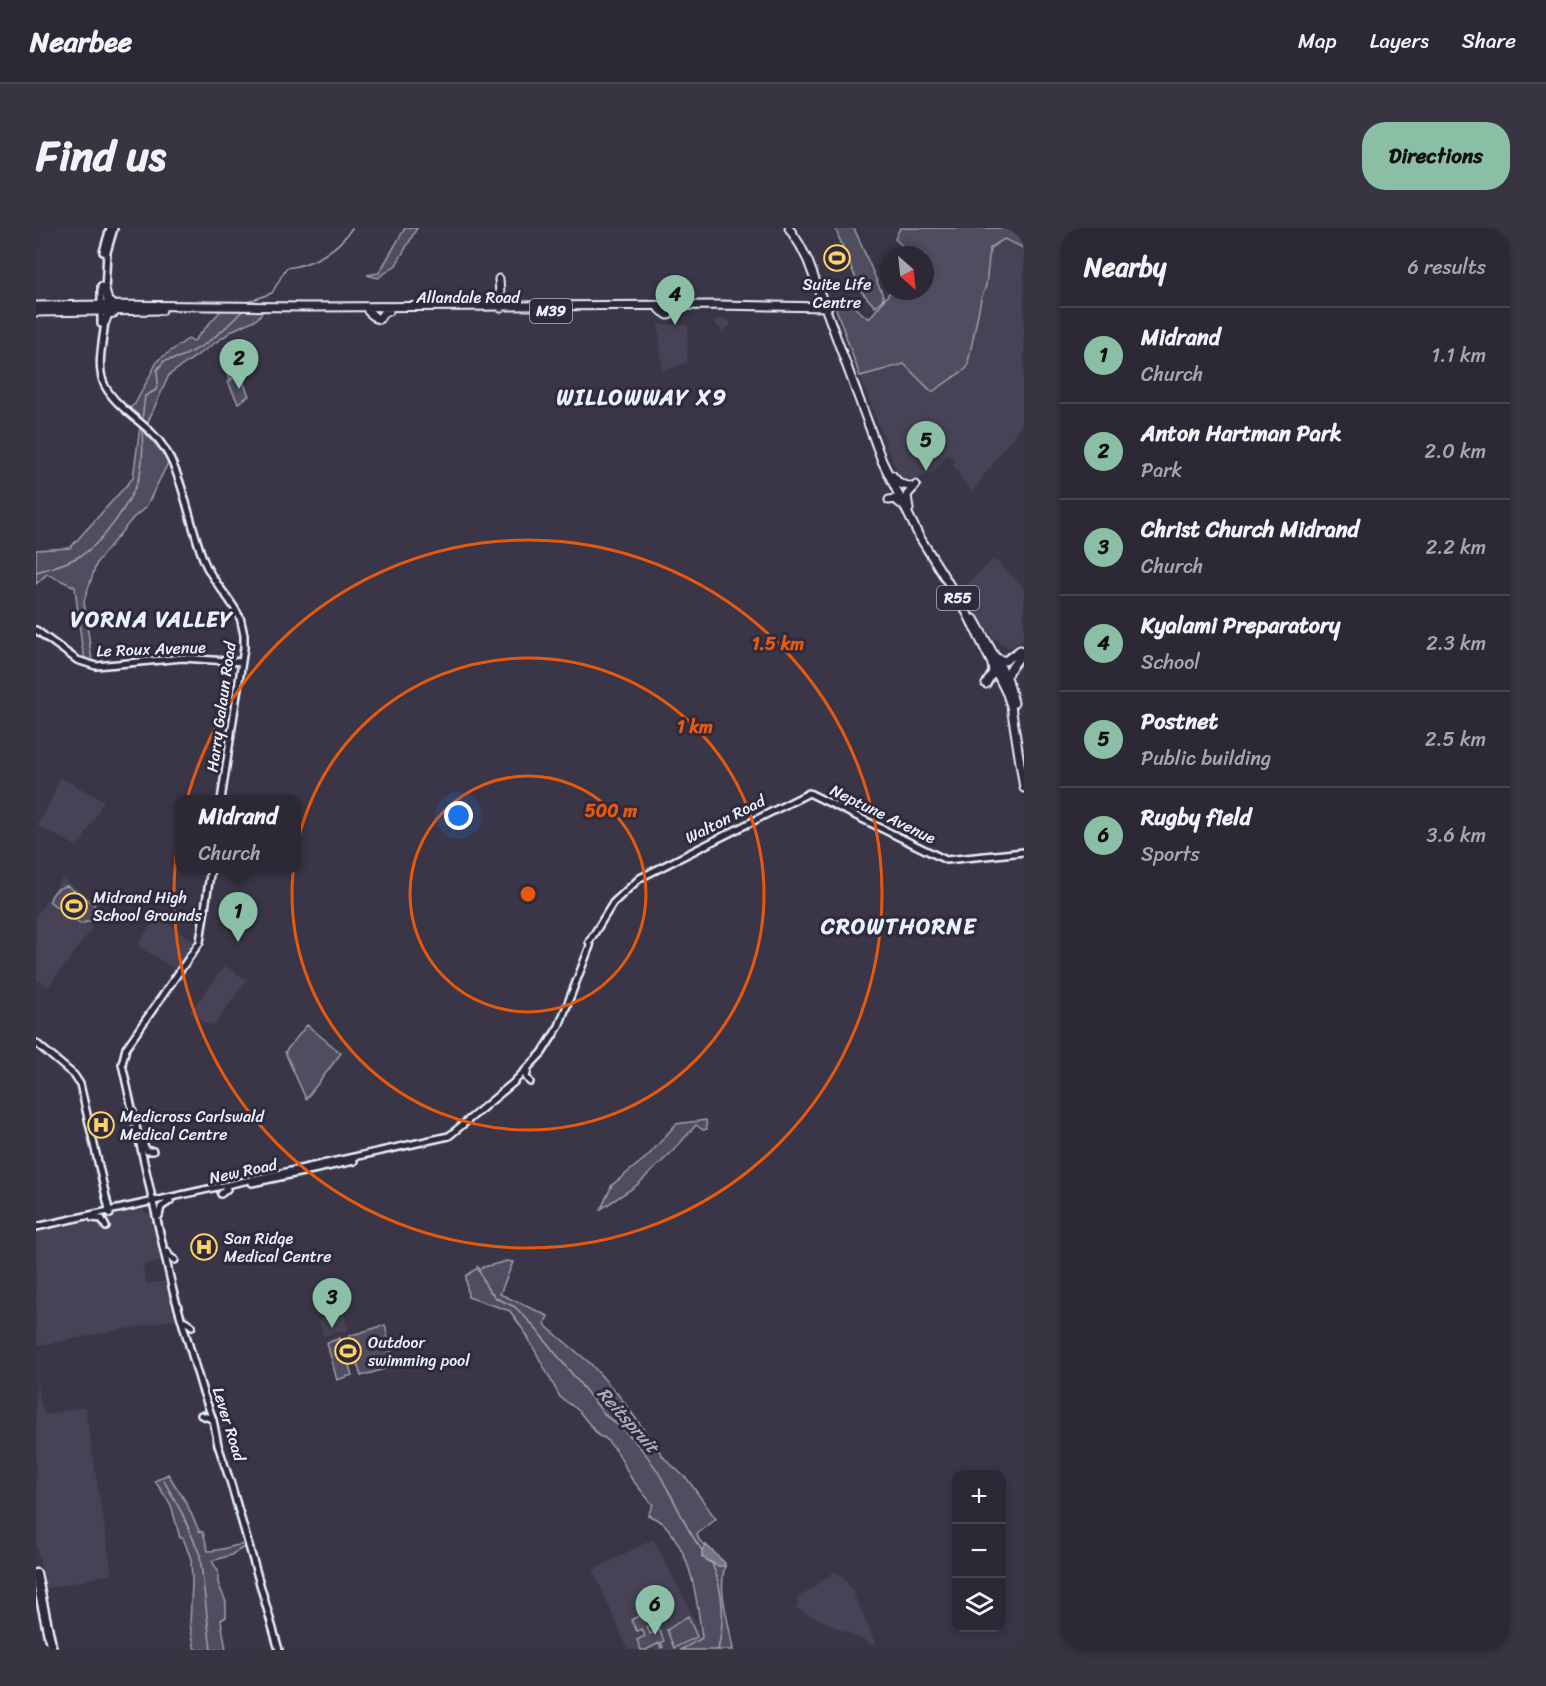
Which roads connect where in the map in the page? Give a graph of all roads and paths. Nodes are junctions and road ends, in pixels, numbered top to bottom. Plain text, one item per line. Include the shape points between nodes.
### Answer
1 (112, 228) edge
2 (790, 228) edge
3 (103, 288) junction
4 (819, 291) junction
5 (499, 303) junction
6 (36, 306) edge
7 (519, 306) junction
8 (565, 306) junction
9 (587, 306) junction
10 (734, 306) junction
11 (808, 306) junction
12 (89, 308) junction
13 (103, 308) junction
14 (119, 308) junction
15 (369, 309) junction
16 (391, 309) junction
17 (829, 309) junction
18 (539, 311) junction
19 (36, 312) edge
20 (103, 321) junction
21 (864, 411) junction
22 (892, 475) junction
23 (892, 483) junction
24 (899, 494) junction
25 (906, 509) junction
26 (36, 630) edge
27 (1022, 651) edge
28 (993, 659) junction
29 (242, 662) junction
30 (1000, 672) junction
31 (1008, 680) junction
32 (1005, 689) junction
33 (1018, 748) junction
34 (1024, 788) edge
35 (809, 793) joint
36 (222, 795) edge
37 (1024, 851) edge
38 (963, 859) junction
39 (210, 873) edge
40 (36, 1043) edge
41 (540, 1056) junction
42 (529, 1068) junction
43 (513, 1083) junction
44 (505, 1090) junction
45 (133, 1113) junction
46 (447, 1129) dead end
47 (455, 1134) junction
48 (444, 1137) junction
49 (143, 1143) junction
50 (413, 1147) junction
51 (389, 1149) junction
52 (147, 1162) junction
53 (307, 1171) junction
54 (281, 1173) junction
55 (293, 1174) junction
56 (271, 1177) junction
57 (252, 1179) junction
58 (221, 1190) junction
59 (152, 1192) junction
60 (168, 1200) junction
61 (155, 1203) junction
62 (145, 1205) junction
63 (108, 1210) junction
64 (99, 1213) junction
65 (157, 1214) junction
66 (92, 1218) junction
67 (106, 1227) dead end
68 (36, 1229) edge
69 (167, 1251) junction
70 (176, 1260) dead end
71 (185, 1321) junction
72 (192, 1326) dead end
73 (201, 1415) dead end
74 (213, 1420) junction
75 (36, 1574) edge
76 (36, 1594) edge
77 (278, 1649) edge
78 (50, 1650) edge

1 - 3 main road, Harry Galaun Road via 103,257
2 - 4 main road, R55
2 - 17 main road, R55 via 807,252
3 - 12 main road via 99,301
3 - 13 main road, Harry Galaun Road
3 - 14 main road via 108,301
4 - 11 main road via 818,302
4 - 17 main road, R55
5 - 7 main road, Allandale Road / M39
5 - 7 main road via 502,281 503,303
5 - 16 main road, Allandale Road / M39 via 482,307
5 - 18 main road via 501,308
6 - 12 main road, Allandale Road / M39
7 - 8 main road, Allandale Road / M39
8 - 9 main road, Allandale Road / M39
8 - 9 main road via 577,298
9 - 10 main road, Allandale Road / M39
10 - 11 main road, Allandale Road / M39
10 - 18 main road, Allandale Road / M39 via 677,309 668,315 659,309
11 - 17 main road, Allandale Road / M39
11 - 17 main road
12 - 13 main road, Allandale Road / M39
12 - 19 main road, Allandale Road / M39
12 - 20 main road
13 - 14 main road, Allandale Road / M39
13 - 20 main road, Harry Galaun Road
14 - 15 main road, Allandale Road / M39
14 - 20 main road
15 - 16 main road, Allandale Road / M39
15 - 16 main road via 377,318
15 - 16 main road via 382,299
16 - 18 main road, Allandale Road / M39
17 - 21 main road, R55
20 - 29 main road, Harry Galaun Road via 98,364 101,381 114,400 168,453 203,560 240,618 244,635
21 - 22 main road, R55
21 - 23 main road, R55
22 - 24 main road, R55
22 - 25 main road via 900,484 913,486 907,495
23 - 24 main road, R55
23 - 25 main road via 887,499 897,499
24 - 25 main road, R55
25 - 28 main road, R55 via 981,630
26 - 29 main road, Le Roux Avenue via 77,660 92,666 183,658
27 - 28 main road via 1005,662
27 - 30 main road
27 - 31 main road via 1008,672
28 - 30 main road, R55
28 - 32 main road via 988,684 998,682
29 - 36 main road, Harry Galaun Road
30 - 31 main road, R55
30 - 32 main road, R55
31 - 33 main road, R55
32 - 33 main road, R55
33 - 34 main road, R55
35 - 38 main road, Neptune Avenue via 945,860
35 - 41 main road, Walton Road via 654,870 635,884 616,903 589,944 561,1019
37 - 38 main road
37 - 38 main road
39 - 45 main road via 200,942 123,1054
40 - 63 main road via 77,1083
41 - 42 main road, Walton Road
41 - 44 main road, Walton Road
42 - 43 main road, Walton Road
42 - 43 main road via 529,1083
43 - 44 main road, Walton Road
44 - 47 main road, Walton Road
45 - 49 main road
45 - 59 main road
46 - 48 main road
47 - 48 main road, New Road
47 - 50 main road, New Road
48 - 51 main road, New Road
49 - 52 main road
49 - 52 main road via 147,1151 153,1152
50 - 51 main road
50 - 53 main road, New Road
51 - 54 main road, New Road
52 - 59 main road
53 - 54 main road
53 - 55 main road, New Road
54 - 55 main road, New Road
54 - 56 main road
54 - 57 main road
55 - 56 main road via 284,1184
56 - 57 main road, New Road
56 - 58 main road, New Road
57 - 58 main road, New Road
58 - 60 main road, New Road
59 - 60 main road
59 - 61 main road
59 - 62 main road
60 - 61 main road, New Road
60 - 65 main road
61 - 62 main road, New Road
61 - 65 main road, Lever Road
62 - 63 main road, New Road
62 - 65 main road
63 - 64 main road, New Road
63 - 64 main road
63 - 66 main road, New Road
64 - 68 main road, New Road
65 - 69 main road, Lever Road
65 - 74 main road, Lever Road via 173,1291
66 - 67 main road via 103,1220
66 - 68 main road, New Road
69 - 70 main road
69 - 71 main road, Lever Road
71 - 72 main road
71 - 77 main road, Lever Road via 256,1559
73 - 74 main road
74 - 77 main road, Lever Road via 219,1456
75 - 78 highway
76 - 78 highway

